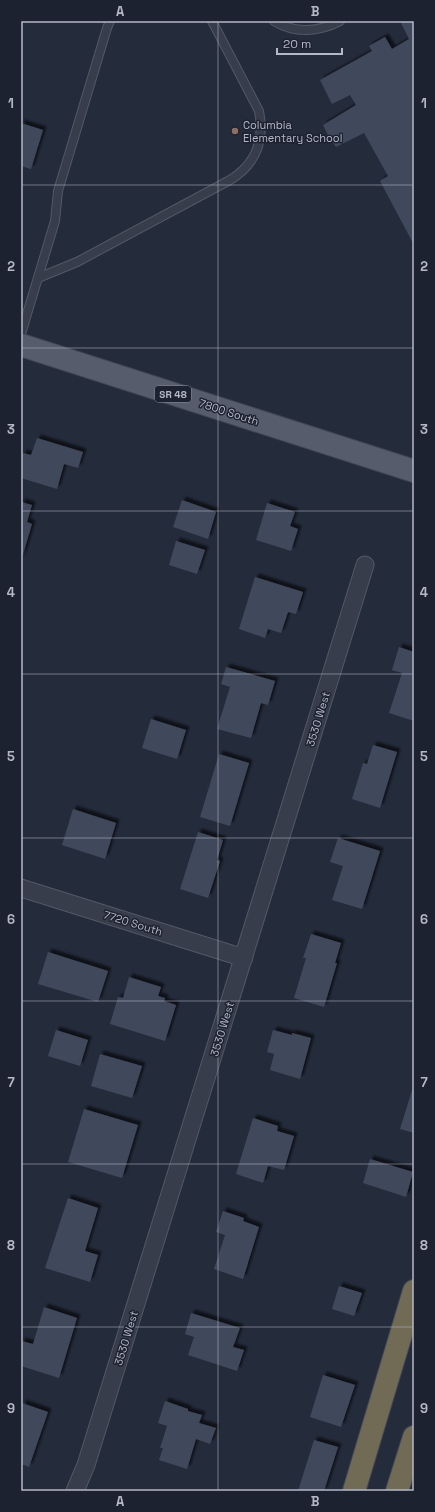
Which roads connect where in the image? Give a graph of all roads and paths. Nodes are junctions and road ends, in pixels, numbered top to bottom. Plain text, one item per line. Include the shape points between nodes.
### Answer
1 (110, 21) edge
2 (212, 21) edge
3 (274, 21) edge
4 (340, 21) edge
5 (38, 278) junction
6 (21, 334) edge
7 (21, 345) edge
8 (414, 471) edge
9 (365, 565) dead end
10 (21, 888) edge
11 (244, 958) junction
12 (414, 1291) edge
13 (414, 1437) edge
14 (75, 1491) edge
15 (354, 1491) edge
16 (397, 1491) edge

1 - 5 lane via 58,191 55,221
2 - 5 lane via 259,111 259,145 255,156 240,174 230,180 77,262
3 - 4 lane via 293,29 308,30 322,29
5 - 6 lane
7 - 8 main road, 7800 South / SR 48
9 - 11 street, 3530 West
10 - 11 street, 7720 South
11 - 14 street, 3530 West via 86,1465
12 - 15 highway
13 - 16 highway

